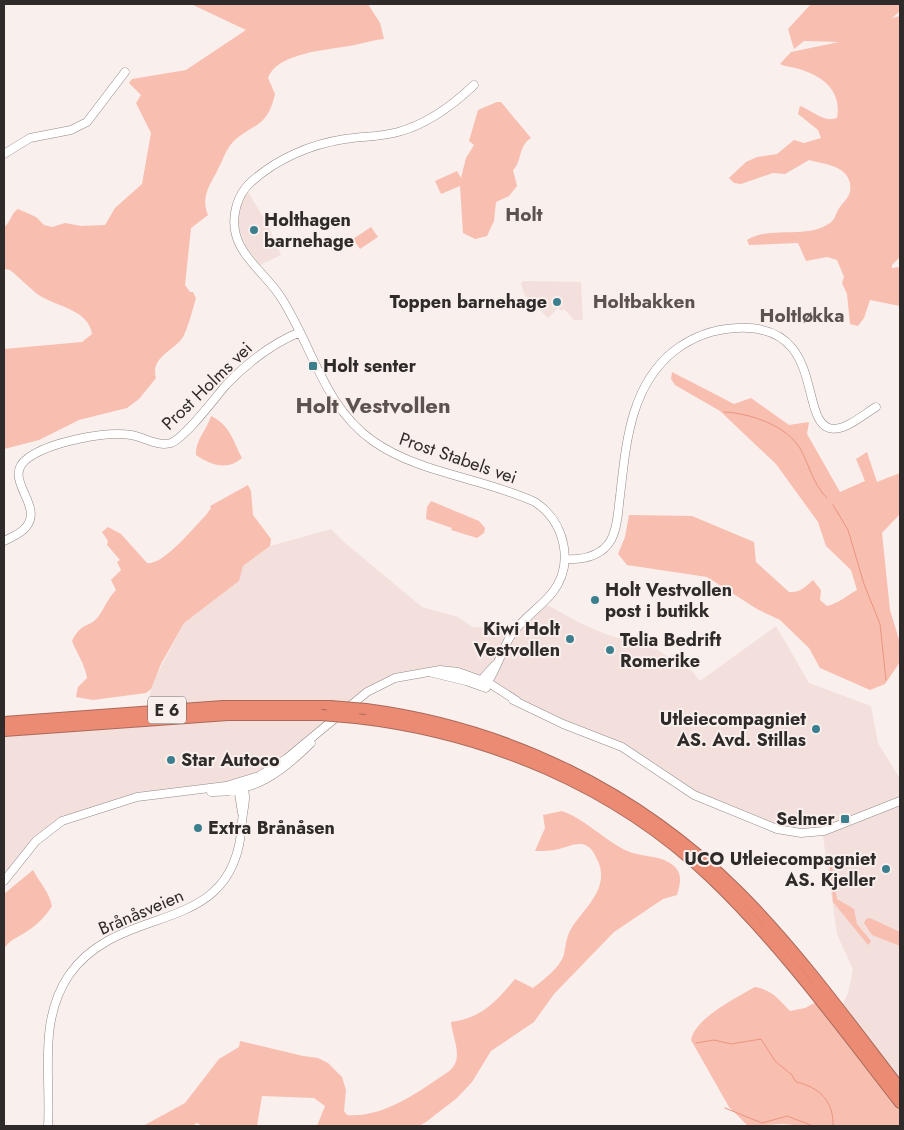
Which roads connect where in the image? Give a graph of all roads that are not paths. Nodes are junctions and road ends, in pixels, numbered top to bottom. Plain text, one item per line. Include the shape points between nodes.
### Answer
1 (125, 72) dead end
2 (474, 85) dead end
3 (4, 154) edge
4 (300, 332) junction
5 (876, 407) dead end
6 (4, 541) edge
7 (565, 559) junction
8 (485, 684) junction
9 (4, 722) edge
10 (4, 731) edge
11 (241, 788) junction
12 (900, 801) edge
13 (4, 880) edge
14 (900, 1088) edge
15 (900, 1103) edge
16 (48, 1126) edge

1 - 3 street via 87,122 71,130 30,138
2 - 4 street, Prost Stabels vei via 428,121 410,128 379,136 327,142 299,152 263,173 240,196 234,222 239,244 278,293
4 - 6 street, Prost Holms vei via 271,347 249,364 173,442 158,443 128,435 106,435 58,445 28,458 20,467 18,478 30,506 31,519 25,529
4 - 7 street, Prost Stabels vei via 330,393 342,412 363,433 401,456 535,502 557,525
5 - 7 street via 840,428 826,427 818,420 803,364 783,341 747,327 698,336 667,357 638,400 629,426 617,521 611,540 593,556
7 - 8 street, Prost Stabels vei via 556,587 517,627
8 - 11 street via 449,671 403,675 379,685 270,771
8 - 12 street via 563,724 622,746 694,795 777,829 801,833 824,831
9 - 14 highway, E 6, bridge via 223,706 330,706 447,724 528,750 588,779 657,821 717,871 762,917
10 - 15 highway, E 6, bridge via 228,715 321,715 431,730 512,754 584,787 650,828 709,876 814,992
11 - 13 street via 136,797 67,819 40,837
11 - 16 street, Brånåsveien via 242,815 236,856 227,875 212,894 186,910 106,940 84,957 66,980 56,1002 49,1032 46,1063

